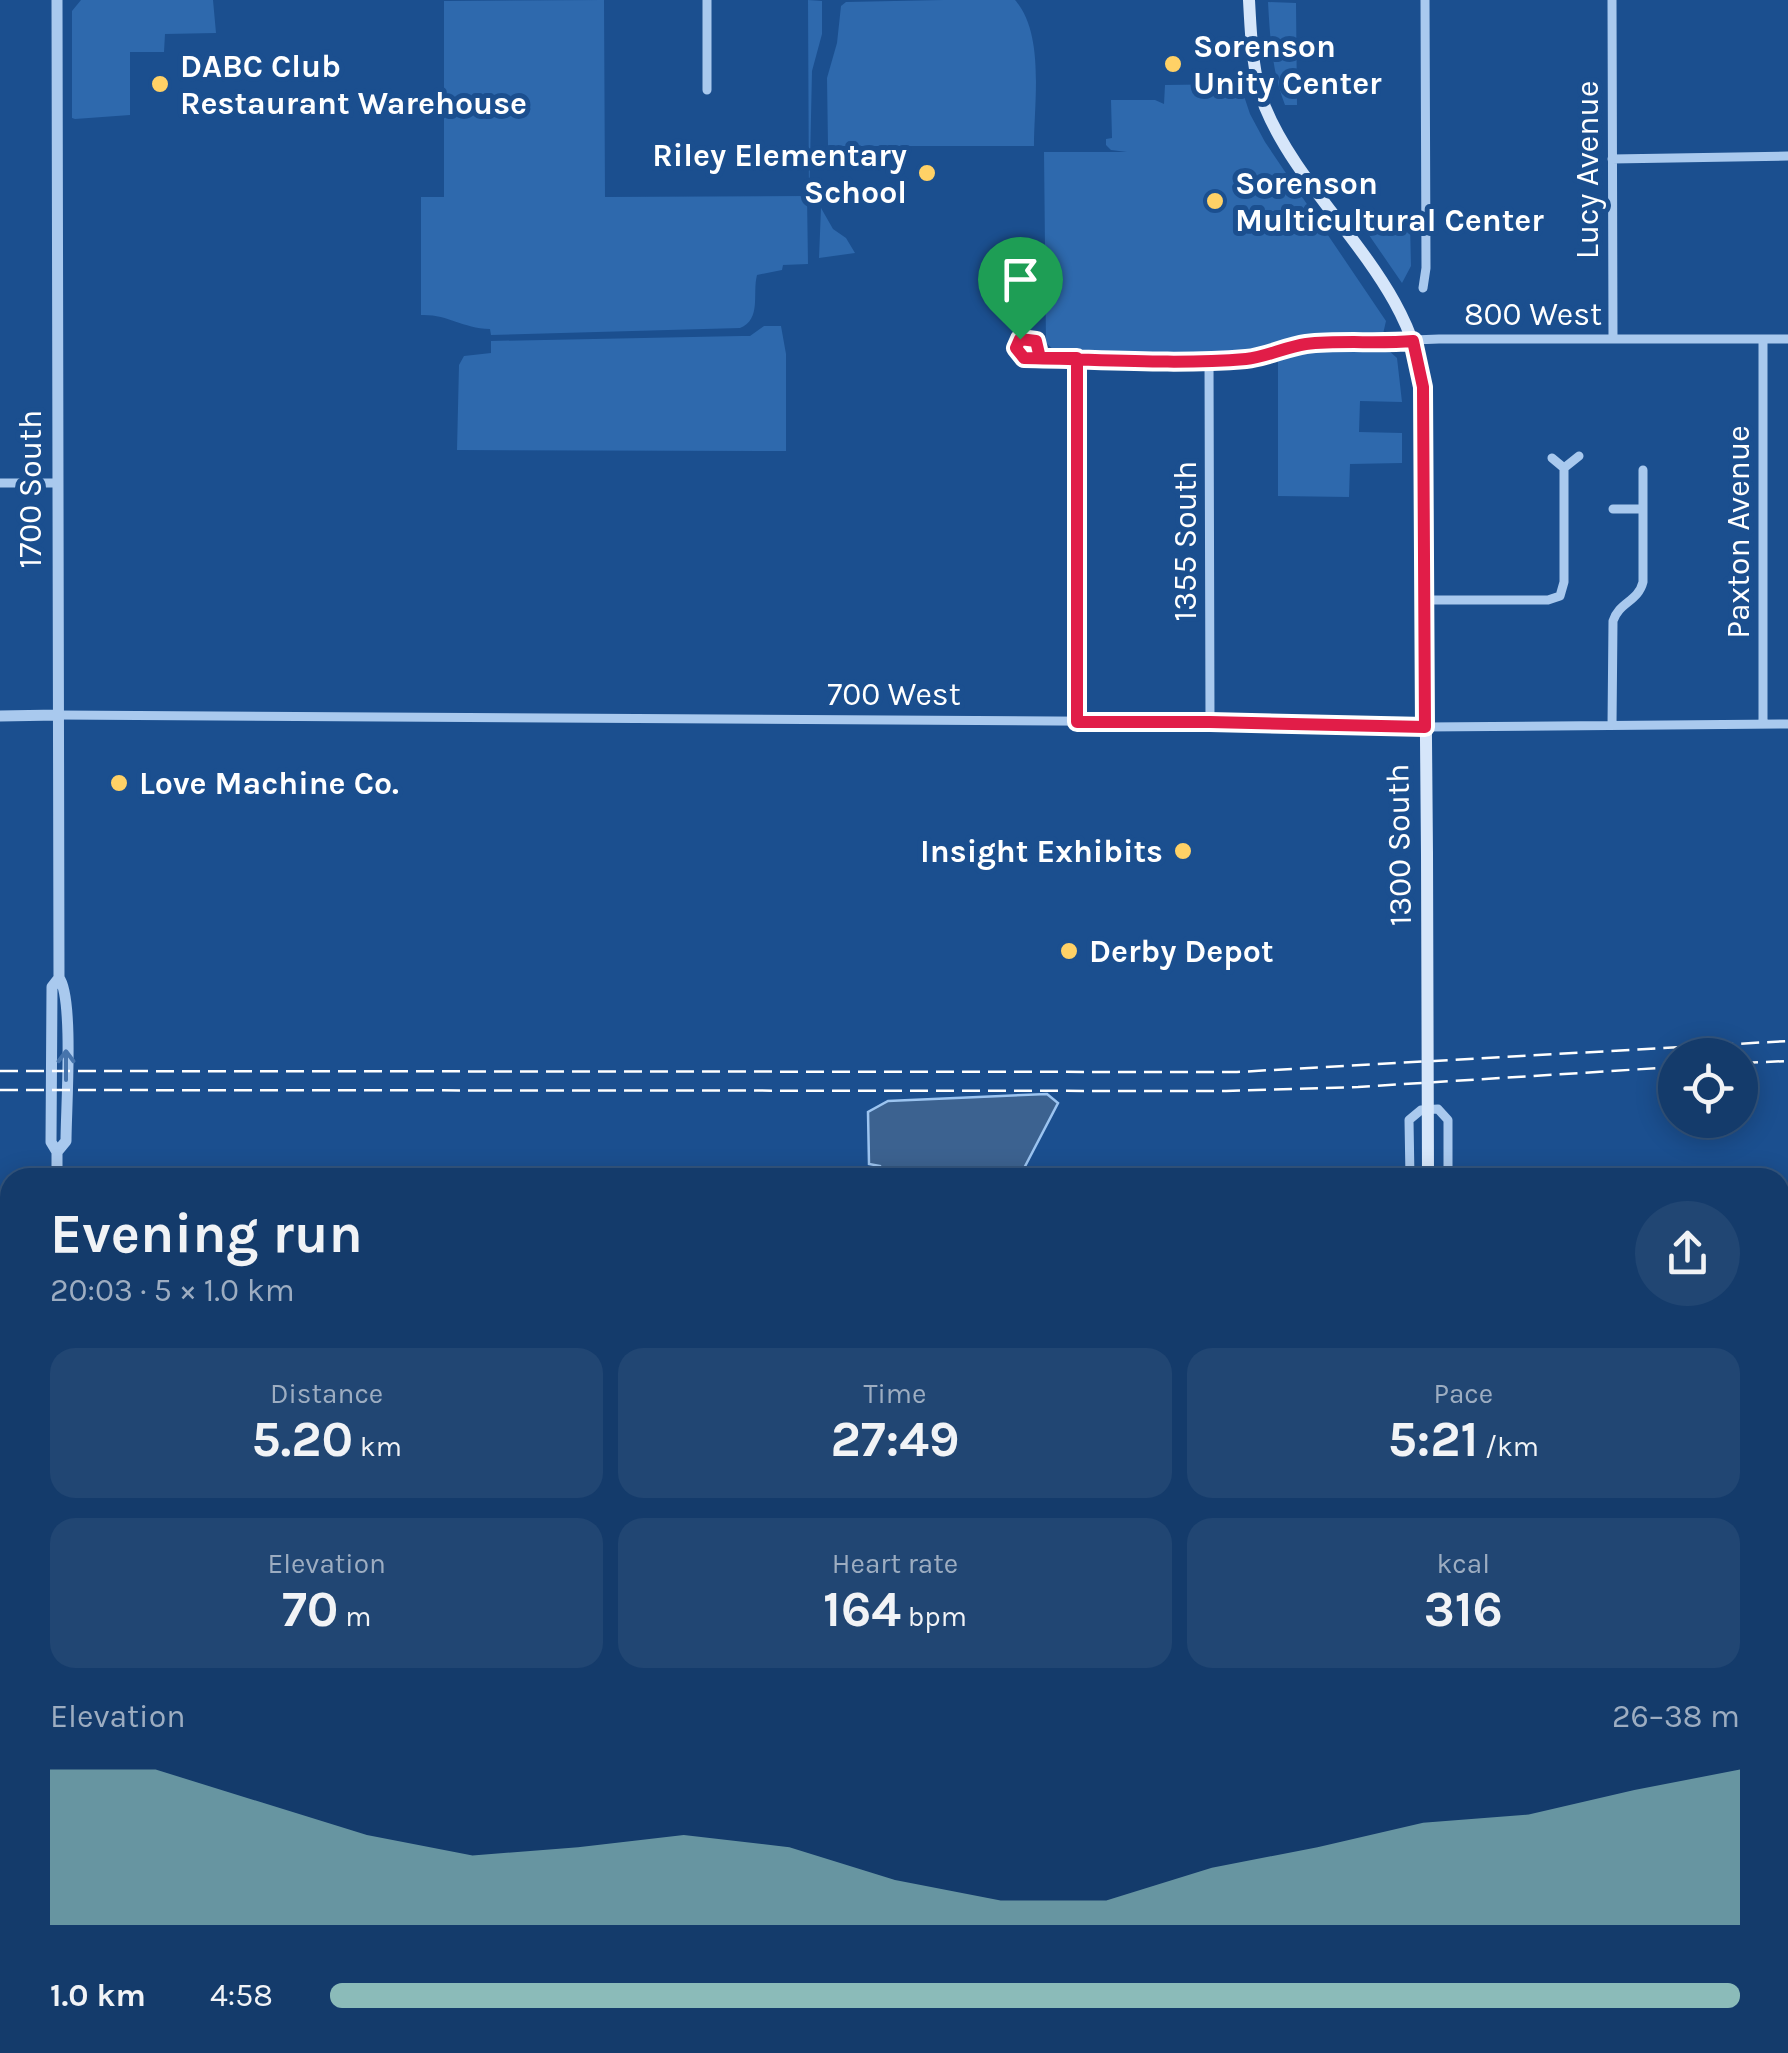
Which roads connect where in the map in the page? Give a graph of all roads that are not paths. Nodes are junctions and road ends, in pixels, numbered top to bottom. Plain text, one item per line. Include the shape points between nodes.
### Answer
1 (57, 0) edge
2 (706, 0) edge
3 (1249, 0) edge
4 (1425, 0) edge
5 (1612, 0) edge
6 (707, 90) dead end
7 (1788, 156) edge
8 (1612, 159) junction
9 (1423, 288) dead end
10 (1763, 339) junction
11 (1788, 339) edge
12 (1612, 340) junction
13 (1413, 341) junction
14 (1040, 358) dead end
15 (1077, 358) junction
16 (1209, 360) junction
17 (1578, 456) dead end
18 (1552, 458) dead end
19 (1564, 468) junction
20 (1643, 470) dead end
21 (58, 482) junction
22 (0, 483) edge
23 (1613, 509) dead end
24 (1642, 509) junction
25 (1423, 600) junction
26 (0, 716) edge
27 (58, 716) junction
28 (1077, 722) junction
29 (1210, 722) junction
30 (1763, 724) junction
31 (1788, 724) edge
32 (1612, 725) junction
33 (1425, 727) junction
34 (57, 1168) edge
35 (1410, 1168) edge
36 (1428, 1168) edge
37 (1448, 1168) edge

1 - 21 street, 1700 South
2 - 6 street
3 - 13 main road, 1300 South via 1256,79 1273,123
4 - 9 street
5 - 8 street, Lucy Avenue
7 - 8 street
8 - 12 street, Lucy Avenue
10 - 11 street, 800 West
10 - 12 street, 800 West
10 - 30 street, Paxton Avenue
12 - 13 street, 800 West
13 - 16 street, 800 West via 1311,344 1258,358
13 - 25 main road, 1300 South via 1423,387
14 - 15 street, 800 West
15 - 16 street, 800 West
15 - 28 street
16 - 29 street, 1355 South
17 - 19 street
18 - 19 street
19 - 25 street via 1560,596
20 - 24 street
21 - 22 street
21 - 27 street, 1700 South
23 - 24 street
24 - 32 street via 1642,587 1613,621
25 - 33 main road, 1300 South
26 - 27 street, 700 West
27 - 28 street, 700 West
27 - 34 street, 1700 South via 59,978 52,987
28 - 29 street, 700 West
29 - 33 street, 700 West
30 - 31 street, 700 West
30 - 32 street, 700 West
32 - 33 street, 700 West
33 - 36 main road, 1300 South, bridge
35 - 37 street via 1409,1120 1421,1110 1438,1109 1448,1120

